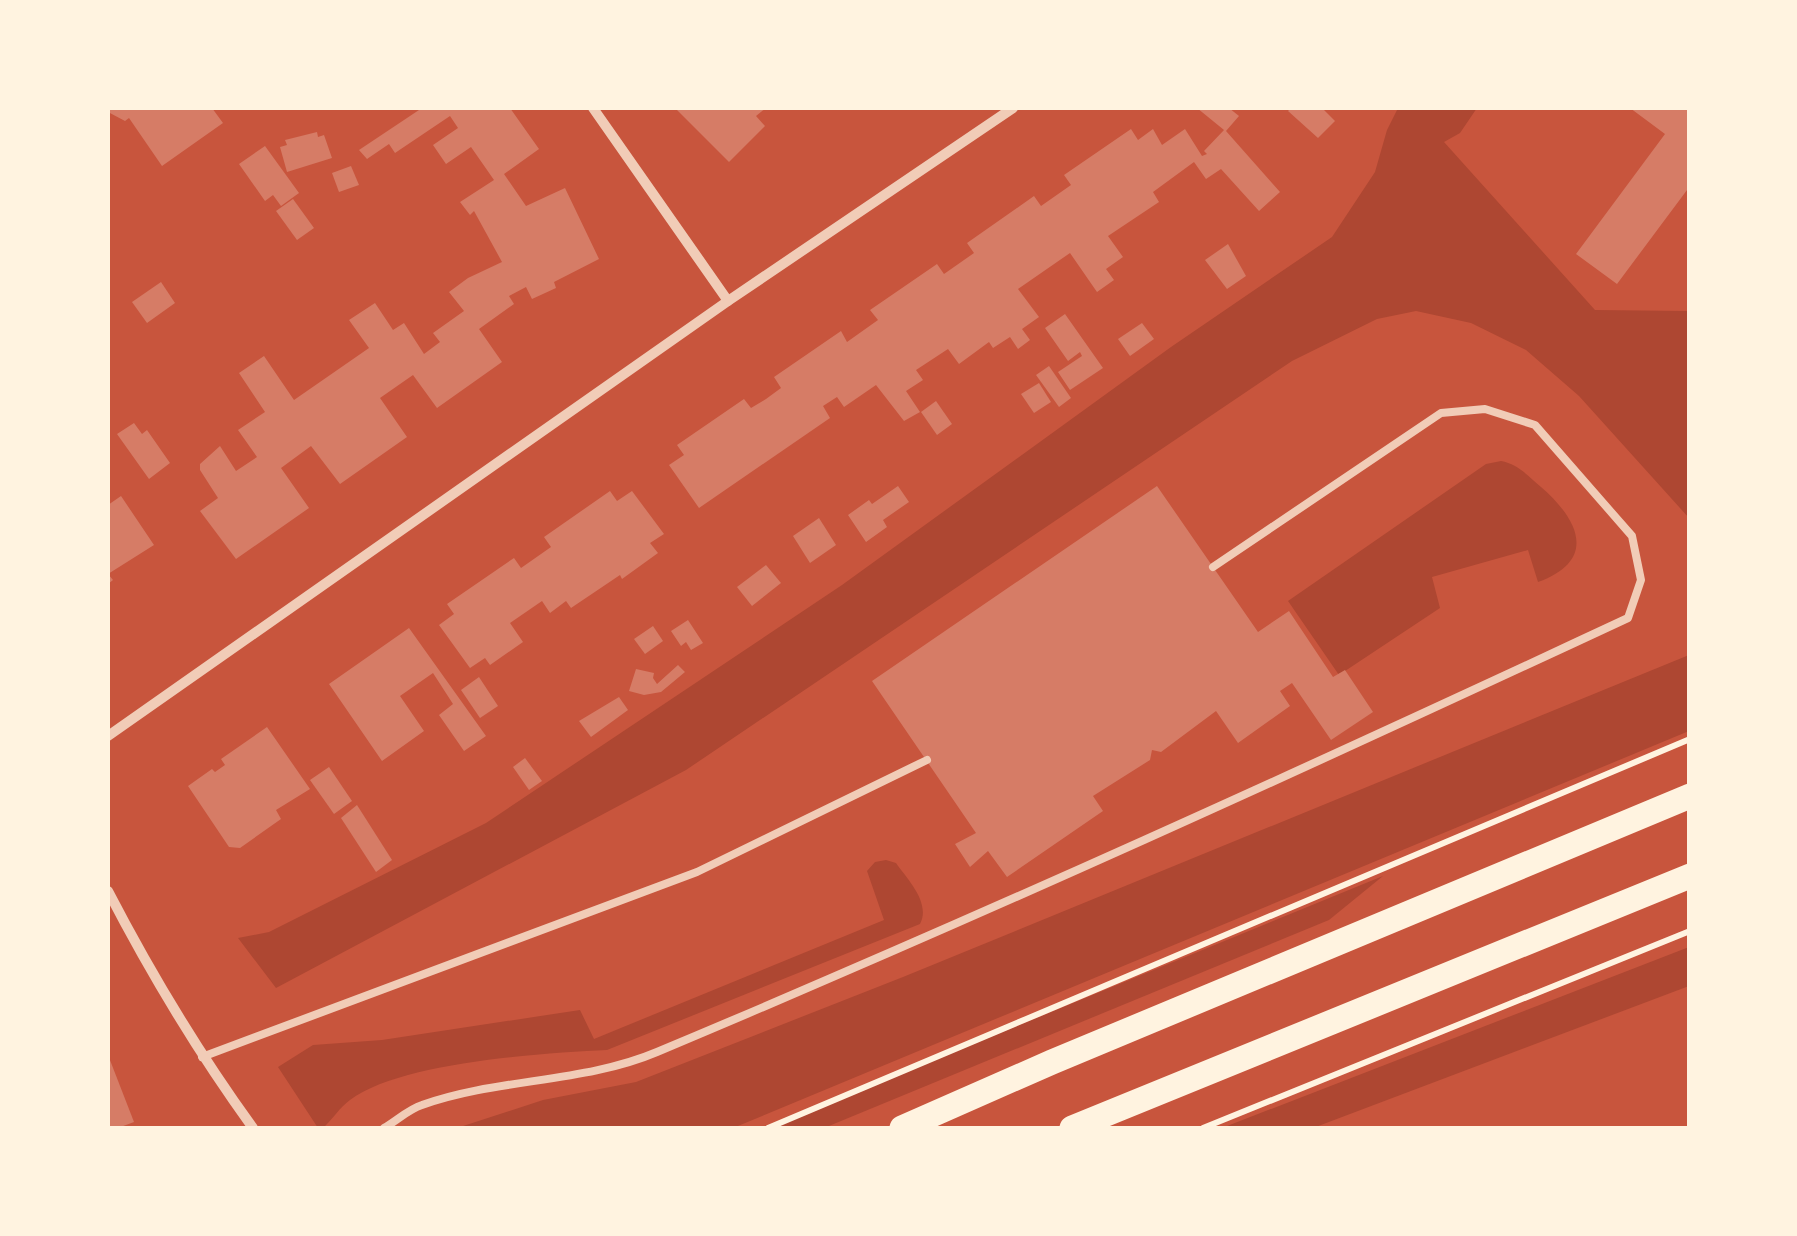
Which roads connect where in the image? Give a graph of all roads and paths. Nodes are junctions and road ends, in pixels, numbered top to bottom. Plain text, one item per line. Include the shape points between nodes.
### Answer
1 (593, 108) edge
2 (1013, 108) edge
3 (728, 301) junction
4 (1213, 567) dead end
5 (108, 736) edge
6 (1690, 740) edge
7 (927, 760) dead end
8 (1690, 796) edge
9 (1690, 876) edge
10 (108, 891) edge
11 (1690, 931) edge
12 (202, 1058) junction
13 (253, 1128) edge
14 (384, 1128) edge
15 (768, 1128) edge
16 (902, 1128) edge
17 (1072, 1128) edge
18 (1203, 1128) edge

1 - 3 street
2 - 3 street
3 - 5 street
4 - 14 lane via 1441,413 1486,409 1535,425 1632,536 1642,580 1628,618 923,940 632,1062 419,1105
6 - 15 path
7 - 12 lane via 697,872
8 - 16 main road
9 - 17 main road
10 - 12 street
11 - 18 path
12 - 13 street

